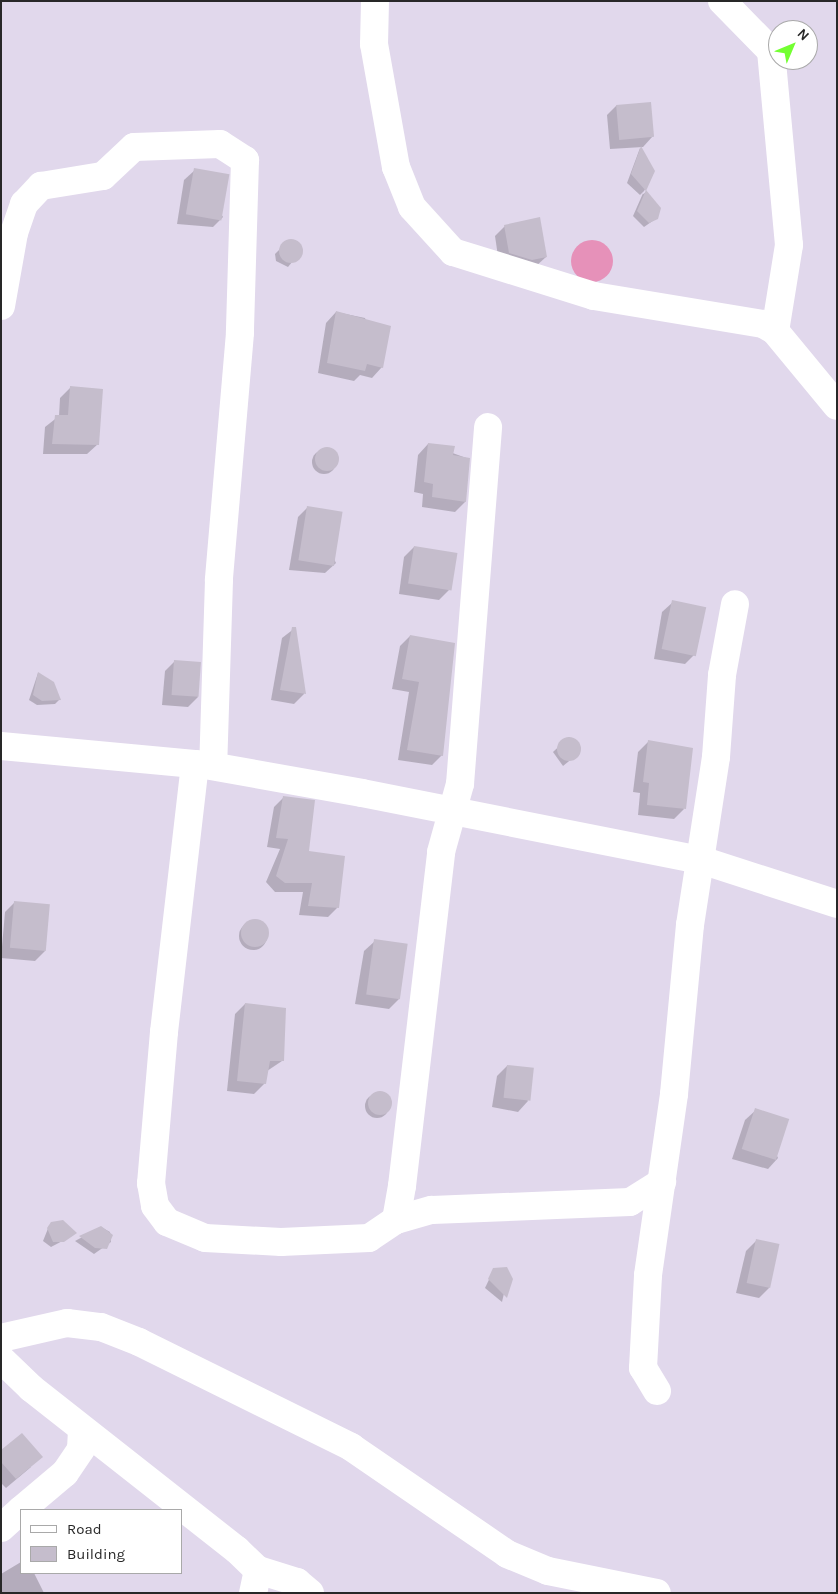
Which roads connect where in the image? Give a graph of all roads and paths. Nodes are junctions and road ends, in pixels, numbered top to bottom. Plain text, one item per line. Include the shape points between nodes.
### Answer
1 (375, 1) edge
2 (722, 1) edge
3 (1, 306) edge
4 (775, 331) junction
5 (837, 406) edge
6 (488, 428) dead end
7 (734, 604) dead end
8 (1, 746) edge
9 (204, 765) junction
10 (450, 811) junction
11 (701, 860) junction
12 (837, 904) edge
13 (662, 1182) junction
14 (396, 1220) junction
15 (1, 1338) edge
16 (1, 1359) edge
17 (657, 1391) dead end
18 (82, 1429) junction
19 (22, 1509) edge
20 (173, 1509) edge
21 (20, 1511) edge
22 (182, 1517) edge
23 (1, 1528) edge
24 (255, 1581) edge
25 (310, 1593) edge
26 (657, 1593) edge

1 - 4 street via 374,44 396,167 412,207 453,252 594,296 763,324
2 - 4 street via 771,51 789,245
3 - 9 street via 19,218 30,193 41,186 103,176 134,147 220,144 244,160 240,333
4 - 5 street
6 - 10 street via 460,784
7 - 11 street
8 - 9 street
9 - 10 street
9 - 14 street via 161,1060 151,1183 155,1206 167,1222 205,1238 271,1242 369,1238
10 - 11 street
10 - 14 street via 441,852
11 - 12 street
11 - 13 street
13 - 14 street via 630,1202 432,1210
13 - 17 street via 643,1328 643,1368
15 - 26 street via 67,1324 101,1328 139,1342 351,1447 507,1554 548,1571
16 - 18 street
18 - 19 street via 81,1449 64,1473
18 - 20 street
21 - 23 street
22 - 24 street
24 - 25 street via 298,1582

